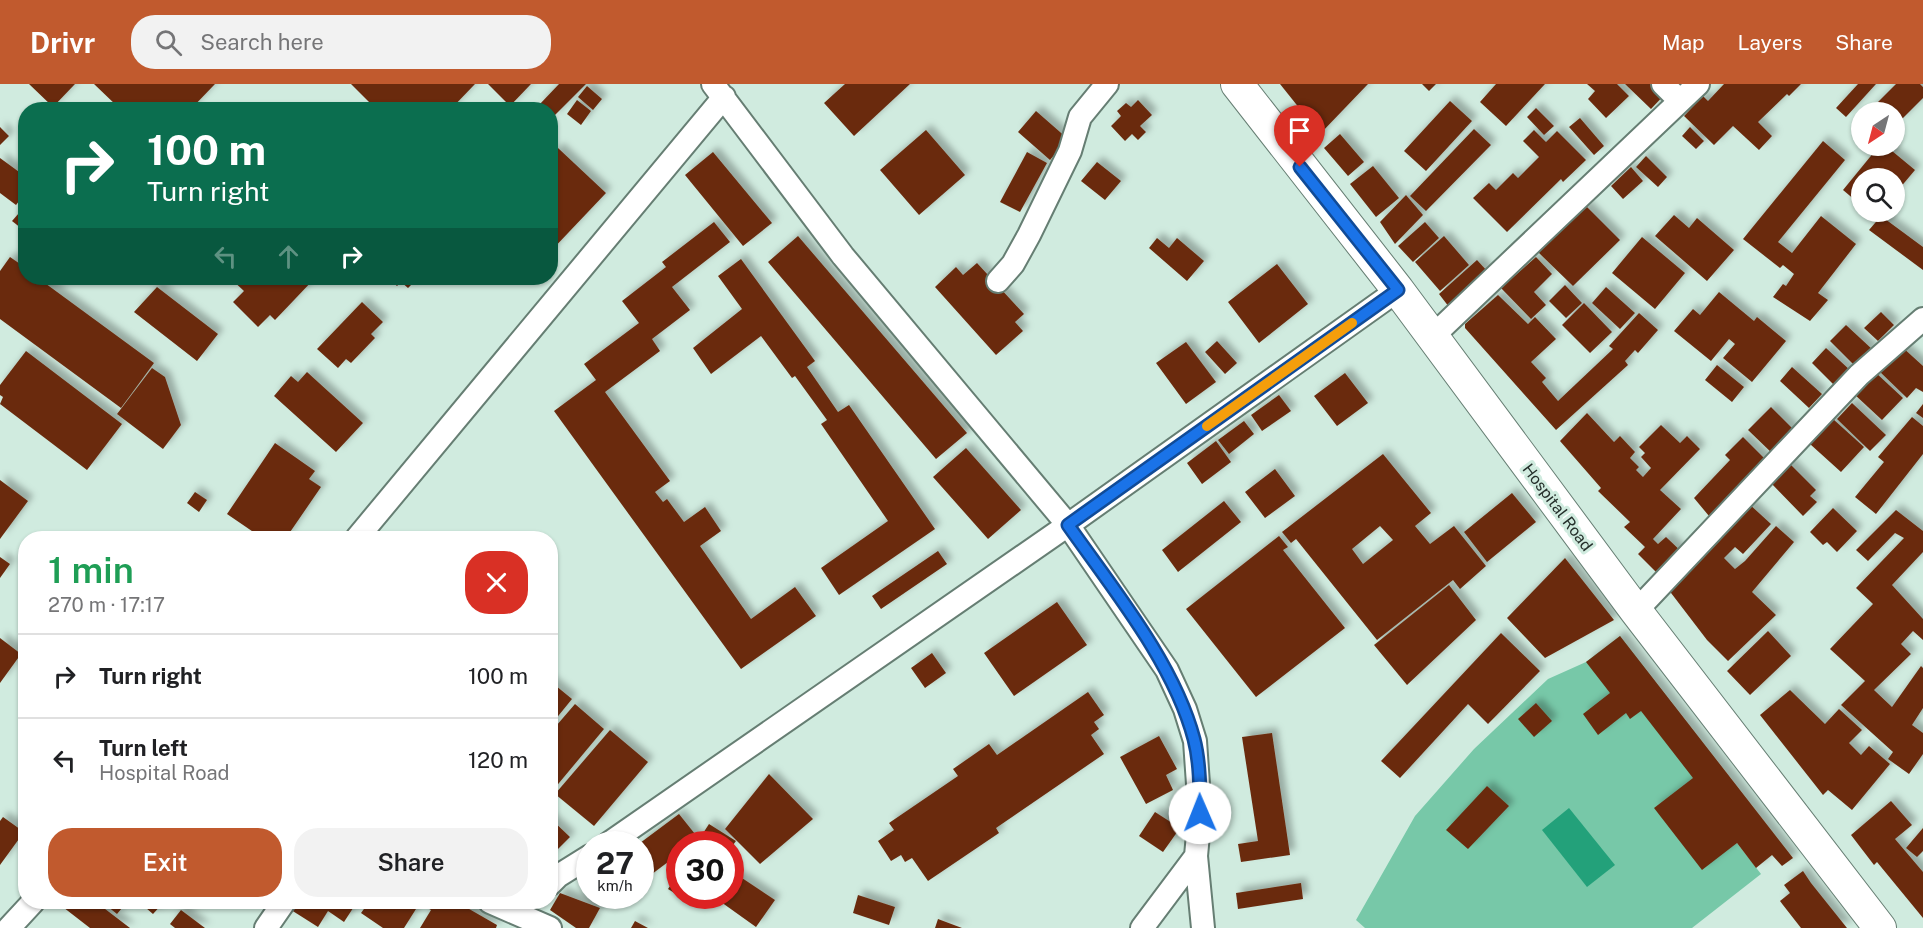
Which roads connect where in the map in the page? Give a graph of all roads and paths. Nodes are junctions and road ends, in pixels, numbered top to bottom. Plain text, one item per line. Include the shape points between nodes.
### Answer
1 (1107, 84) edge
2 (1237, 84) edge
3 (1663, 84) edge
4 (1698, 84) edge
5 (719, 91) edge
6 (1680, 101) junction
7 (998, 281) dead end
8 (1398, 290) junction
9 (1923, 319) edge
10 (1432, 336) junction
11 (1068, 525) junction
12 (363, 531) edge
13 (1636, 611) junction
14 (627, 831) edge
15 (1196, 856) junction
16 (576, 865) edge
17 (558, 876) edge
18 (27, 909) edge
19 (279, 909) edge
20 (509, 909) edge
21 (536, 919) edge
22 (9, 928) edge
23 (266, 928) edge
24 (1142, 928) edge
25 (1203, 928) edge
26 (1880, 928) edge

1 - 7 street via 1080,117 1070,151 1029,235
2 - 8 street, Hospital Road
3 - 6 street
4 - 6 street
5 - 11 street via 843,256
5 - 12 street
6 - 10 street
8 - 10 street, Hospital Road
8 - 11 street
9 - 13 street via 1859,375
10 - 13 street, Hospital Road
11 - 14 street
11 - 15 street via 1167,670 1185,709 1195,741 1199,780
13 - 26 street, Hospital Road
15 - 24 street
15 - 25 street
16 - 17 street
18 - 22 street
19 - 23 street
20 - 21 street

